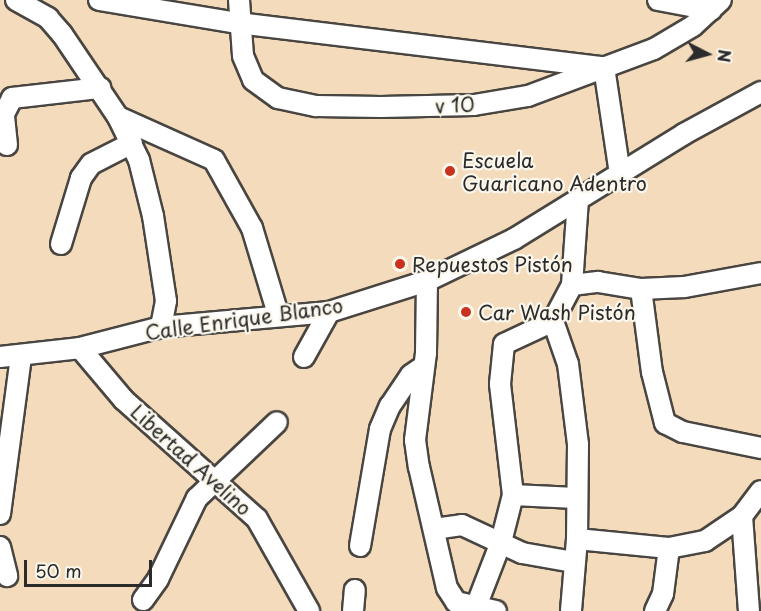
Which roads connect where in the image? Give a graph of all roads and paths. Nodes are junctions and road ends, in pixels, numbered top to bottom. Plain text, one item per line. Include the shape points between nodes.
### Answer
1 (16, 0) edge
2 (99, 0) edge
3 (239, 0) edge
4 (658, 0) edge
5 (716, 5) edge
6 (238, 23) junction
7 (604, 67) junction
8 (100, 88) junction
9 (761, 92) edge
10 (118, 117) junction
11 (132, 142) junction
12 (7, 145) dead end
13 (620, 174) junction
14 (578, 200) junction
15 (61, 244) dead end
16 (761, 273) edge
17 (427, 281) junction
18 (572, 285) junction
19 (641, 289) junction
20 (329, 312) junction
21 (278, 314) junction
22 (553, 321) junction
23 (161, 327) junction
24 (80, 348) junction
25 (21, 356) junction
26 (0, 357) edge
27 (304, 357) dead end
28 (424, 366) junction
29 (277, 422) dead end
30 (6, 429) edge
31 (761, 448) edge
32 (213, 482) junction
33 (761, 490) edge
34 (513, 495) junction
35 (576, 498) junction
36 (0, 514) edge
37 (742, 516) junction
38 (434, 529) junction
39 (578, 539) junction
40 (501, 542) junction
41 (360, 546) dead end
42 (0, 547) edge
43 (669, 548) junction
44 (574, 562) junction
45 (7, 576) dead end
46 (355, 590) dead end
47 (143, 600) dead end
48 (477, 604) junction
49 (578, 608) edge
50 (309, 611) edge
51 (352, 611) edge
52 (496, 611) edge
53 (655, 611) edge
54 (749, 611) edge

1 - 8 street via 48,18
2 - 6 street
3 - 6 street, v 10
4 - 5 street
5 - 7 street, v 10 via 654,49
6 - 7 street
6 - 7 street, v 10 via 243,56 253,80 278,98 316,106 474,105 528,96
7 - 13 street
8 - 10 street
8 - 12 street via 12,98 4,114
9 - 13 street, Calle Enrique Blanco
10 - 11 street
10 - 21 street via 214,160 252,228
11 - 15 street via 91,164 81,178
11 - 23 street via 151,206 164,277 166,301
13 - 14 street, Calle Enrique Blanco
14 - 17 street, Calle Enrique Blanco via 514,239
14 - 18 street
16 - 19 street via 684,287
17 - 20 street, Calle Enrique Blanco
17 - 28 street
18 - 19 street via 598,282
18 - 22 street
19 - 31 street via 652,372 665,423 683,432
20 - 21 street, Calle Enrique Blanco
20 - 27 street
21 - 23 street, Calle Enrique Blanco
22 - 34 street via 504,344 500,384
22 - 35 street via 563,342 572,384 578,444
23 - 24 street, Calle Enrique Blanco
24 - 25 street, Calle Enrique Blanco
24 - 32 street, Libertad Avelino via 124,400
25 - 26 street, Calle Enrique Blanco
25 - 30 street
28 - 38 street via 415,440
28 - 41 street via 411,375 380,429
29 - 32 street
30 - 36 street
32 - 47 street via 197,498 158,579
32 - 50 street, Libertad Avelino via 257,519
33 - 37 street
34 - 35 street
34 - 40 street
35 - 39 street
37 - 43 street via 705,541
37 - 54 street
38 - 40 street via 462,525
38 - 48 street via 447,588 456,602
39 - 43 street
39 - 44 street
40 - 44 street via 522,553
40 - 48 street
42 - 45 street
43 - 53 street via 663,594
44 - 49 street
46 - 51 street
48 - 52 street

